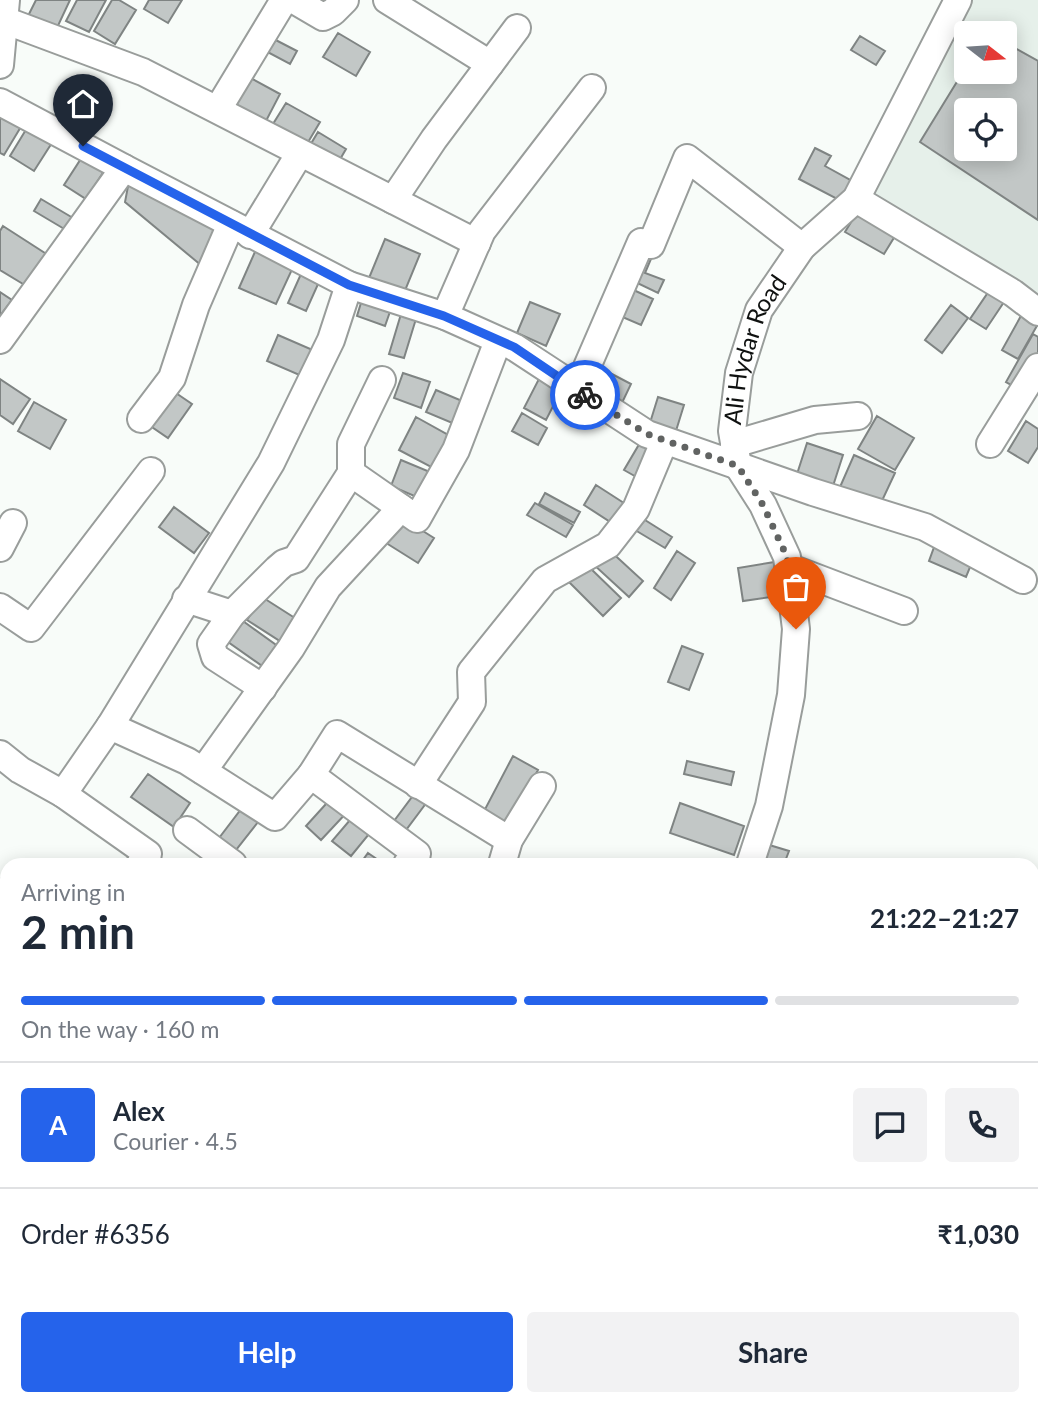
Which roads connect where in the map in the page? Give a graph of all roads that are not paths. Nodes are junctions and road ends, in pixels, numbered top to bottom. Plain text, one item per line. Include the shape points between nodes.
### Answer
1 (284, 0) edge
2 (294, 0) edge
3 (345, 0) edge
4 (387, 0) edge
5 (958, 0) edge
6 (5, 10) edge
7 (517, 28) dead end
8 (490, 64) junction
9 (0, 65) edge
10 (592, 88) dead end
11 (0, 102) edge
12 (218, 109) junction
13 (300, 153) junction
14 (124, 168) junction
15 (856, 199) junction
16 (393, 200) junction
17 (240, 229) junction
18 (477, 243) junction
19 (802, 247) junction
20 (349, 285) junction
21 (1038, 312) edge
22 (444, 316) junction
23 (0, 340) edge
24 (498, 341) junction
25 (1038, 367) edge
26 (383, 380) dead end
27 (577, 390) junction
28 (858, 416) dead end
29 (141, 419) dead end
30 (664, 442) junction
31 (990, 444) dead end
32 (736, 455) junction
33 (151, 471) dead end
34 (351, 473) junction
35 (401, 508) junction
36 (13, 523) dead end
37 (0, 548) edge
38 (788, 567) junction
39 (1023, 580) dead end
40 (186, 598) junction
41 (0, 607) edge
42 (904, 611) dead end
43 (232, 614) junction
44 (262, 688) junction
45 (110, 726) junction
46 (0, 754) edge
47 (203, 771) junction
48 (311, 775) junction
49 (418, 785) junction
50 (542, 786) dead end
51 (63, 794) junction
52 (187, 830) dead end
53 (505, 852) edge
54 (144, 858) edge
55 (225, 858) edge
56 (413, 858) edge
57 (752, 858) edge

1 - 12 street
2 - 3 street via 323,17
4 - 8 street
5 - 15 street, Ali Hydar Road
6 - 9 street
6 - 12 street
7 - 8 street
8 - 16 street
10 - 18 street
11 - 14 street
12 - 13 street
13 - 16 street
13 - 17 street
14 - 17 street
14 - 23 street
15 - 19 street, Ali Hydar Road
15 - 21 street
16 - 18 street
17 - 20 street
17 - 29 street via 196,305 172,378
18 - 22 street
19 - 27 street via 687,158 651,245 641,242
19 - 32 street, Ali Hydar Road via 759,310 739,373 732,431
20 - 22 street
20 - 40 street via 331,340 271,463
22 - 24 street
24 - 27 street
24 - 35 street via 456,450 416,519
25 - 31 street
26 - 34 street via 351,444
27 - 30 street
28 - 32 street via 815,420
30 - 32 street
30 - 49 street via 636,509 608,545 545,580 471,672 472,702
32 - 38 street, Ali Hydar Road
32 - 39 street via 925,527
33 - 41 street via 31,628
34 - 35 street
34 - 43 street via 296,559 284,563
35 - 44 street via 328,587
36 - 37 street
38 - 42 street
38 - 57 street, Ali Hydar Road via 796,629 791,695 769,806
40 - 43 street
40 - 45 street
43 - 44 street via 211,644 212,652
44 - 47 street
45 - 47 street
45 - 51 street
46 - 51 street
47 - 48 street via 275,817
48 - 49 street via 337,734
48 - 56 street via 417,854
49 - 53 street
50 - 53 street
51 - 54 street via 148,854
52 - 55 street

